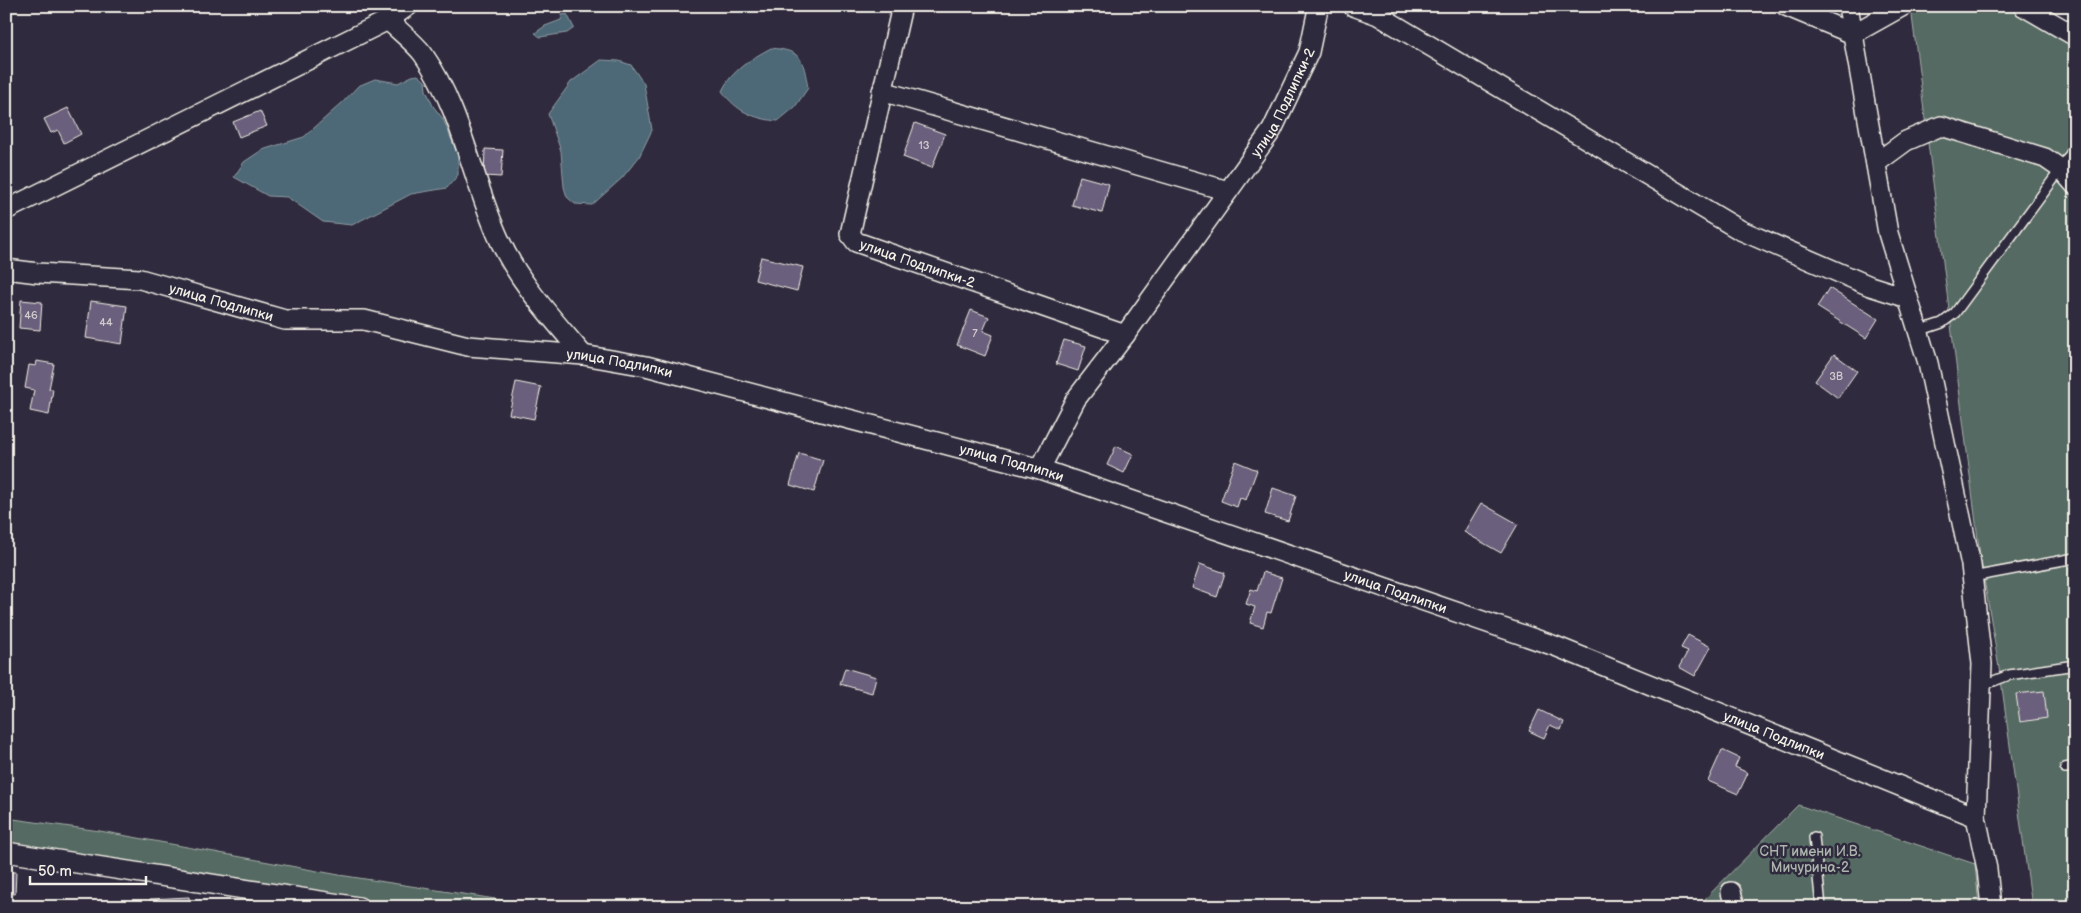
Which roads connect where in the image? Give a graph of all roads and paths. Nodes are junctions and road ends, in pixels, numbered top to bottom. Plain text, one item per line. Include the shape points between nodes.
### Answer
1 (408, 6) edge
2 (902, 6) edge
3 (1353, 6) edge
4 (1786, 6) edge
5 (1848, 6) edge
6 (1903, 6) edge
7 (2024, 6) edge
8 (1319, 7) edge
9 (388, 20) junction
10 (1853, 34) junction
11 (2075, 36) edge
12 (882, 91) junction
13 (2075, 146) edge
14 (1876, 163) junction
15 (2061, 169) junction
16 (2075, 185) edge
17 (1228, 191) junction
18 (6, 210) edge
19 (6, 269) edge
20 (1908, 298) junction
21 (1918, 331) junction
22 (1125, 335) junction
23 (584, 355) junction
24 (1040, 469) junction
25 (2075, 558) edge
26 (1972, 576) junction
27 (2075, 665) edge
28 (1981, 686) junction
29 (2075, 766) edge
30 (2065, 768) dead end
31 (1976, 817) junction
32 (1814, 837) dead end
33 (6, 852) edge
34 (358, 907) edge
35 (1821, 907) edge
36 (1991, 907) edge

1 - 9 street
2 - 12 street, улица Подлипки-2
3 - 20 street via 1378,15 1740,230 1870,286
4 - 10 street
5 - 10 street
6 - 10 street
7 - 11 street
8 - 17 street, улица Подлипки-2 via 1309,52 1272,130
9 - 18 street
9 - 23 street via 422,54 443,90 501,243 547,313
10 - 14 street
12 - 17 street
12 - 22 street, улица Подлипки-2 via 850,234 856,242
13 - 15 lane
14 - 15 street via 1906,141 1941,126 2045,158
14 - 20 street via 1888,233
15 - 16 street
15 - 21 lane via 1956,312 1942,323
17 - 22 street, улица Подлипки-2
19 - 23 street, улица Подлипки via 140,279 286,320 364,320 468,346
20 - 21 street
21 - 26 street via 1928,363
22 - 24 street, улица Подлипки-2 via 1076,399
23 - 24 street, улица Подлипки via 646,366
24 - 31 street, улица Подлипки via 1555,646
25 - 26 lane
26 - 28 street via 1982,664
27 - 28 lane via 2008,675
28 - 31 street
29 - 30 lane
31 - 36 street
32 - 35 lane
33 - 34 street

